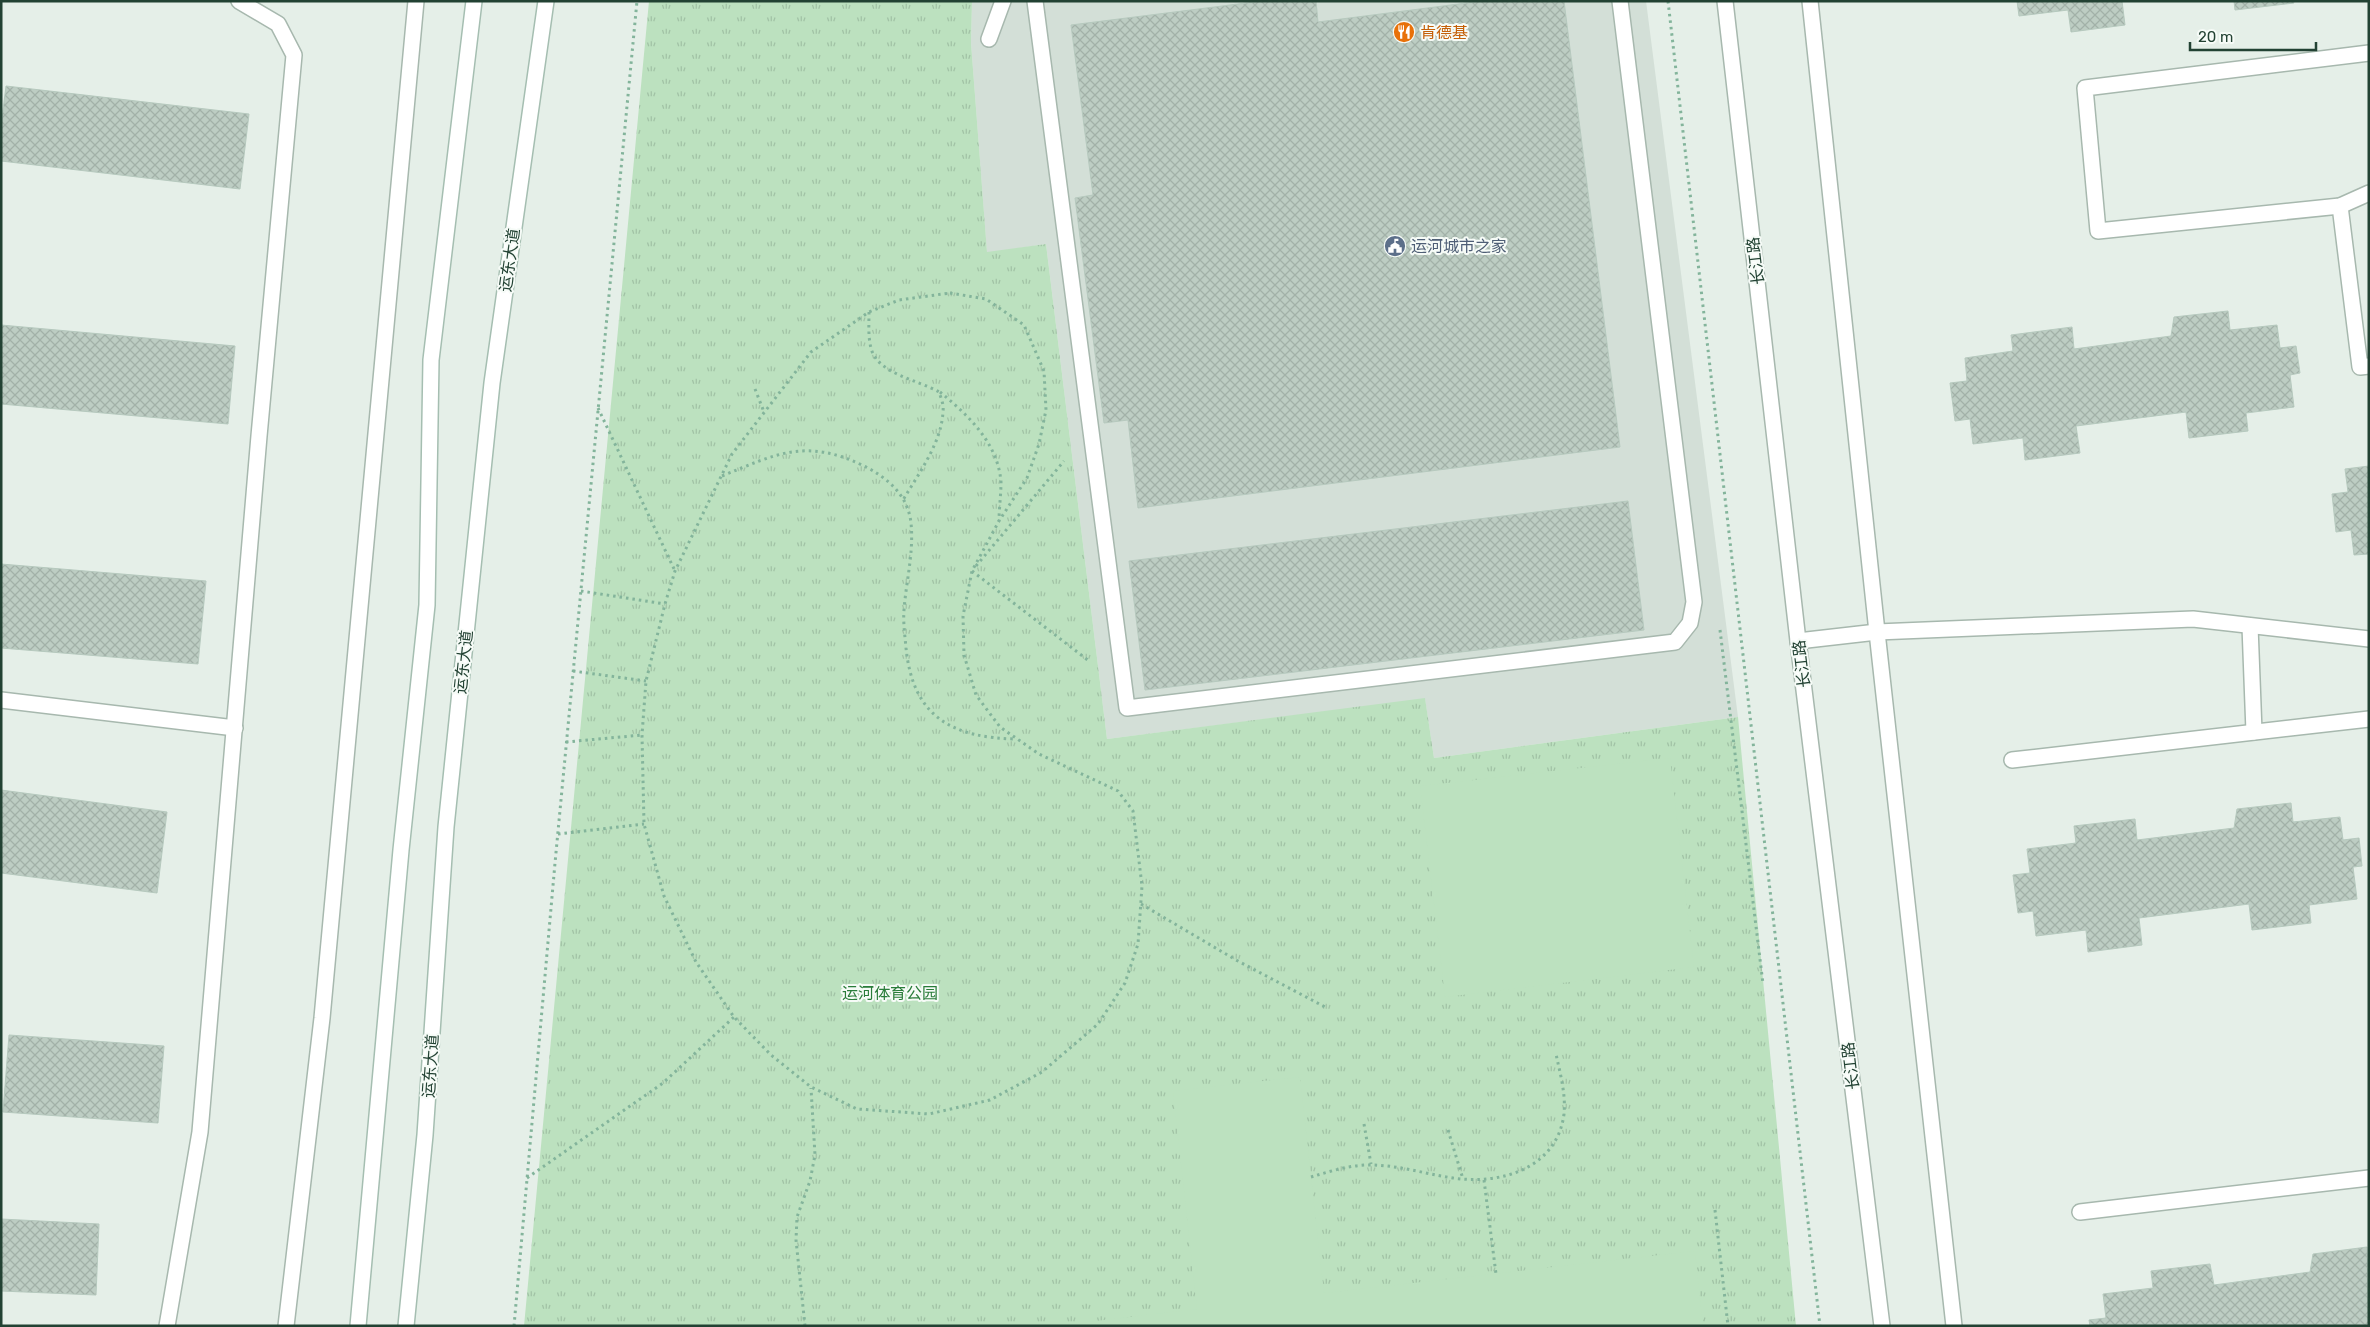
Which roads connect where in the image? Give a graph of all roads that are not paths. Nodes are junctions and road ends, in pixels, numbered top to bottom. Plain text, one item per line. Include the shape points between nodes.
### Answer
1 (239, 1) edge
2 (416, 1) edge
3 (474, 1) edge
4 (546, 1) edge
5 (992, 1) edge
6 (1002, 1) edge
7 (1035, 1) edge
8 (1620, 1) edge
9 (1725, 1) edge
10 (1810, 1) edge
11 (2369, 53) edge
12 (2369, 193) edge
13 (2340, 206) junction
14 (2369, 366) edge
15 (2250, 626) junction
16 (1876, 632) junction
17 (2369, 639) edge
18 (1798, 641) junction
19 (1, 700) edge
20 (2369, 718) edge
21 (234, 728) junction
22 (2254, 732) junction
23 (2012, 760) dead end
24 (2369, 1178) edge
25 (2080, 1212) dead end
26 (167, 1326) edge
27 (286, 1326) edge
28 (358, 1326) edge
29 (406, 1326) edge
30 (1882, 1326) edge
31 (1954, 1326) edge

1 - 21 street via 278,24 294,55
2 - 27 street via 322,1018
3 - 28 street via 431,360 427,605 401,850
4 - 29 street, 运东大道 via 492,383 446,826 425,1135
5 - 6 street via 989,39
7 - 8 street via 1127,708 1675,642 1690,623 1694,602
9 - 18 street, 长江路
10 - 16 street
11 - 13 street via 2085,88 2098,231
12 - 13 street
13 - 14 street via 2360,367
15 - 16 street via 2193,619
15 - 17 street
15 - 22 street
16 - 18 street
16 - 31 street
18 - 30 street, 长江路
19 - 21 street
20 - 22 street
21 - 26 street via 200,1132
22 - 23 street
24 - 25 street

